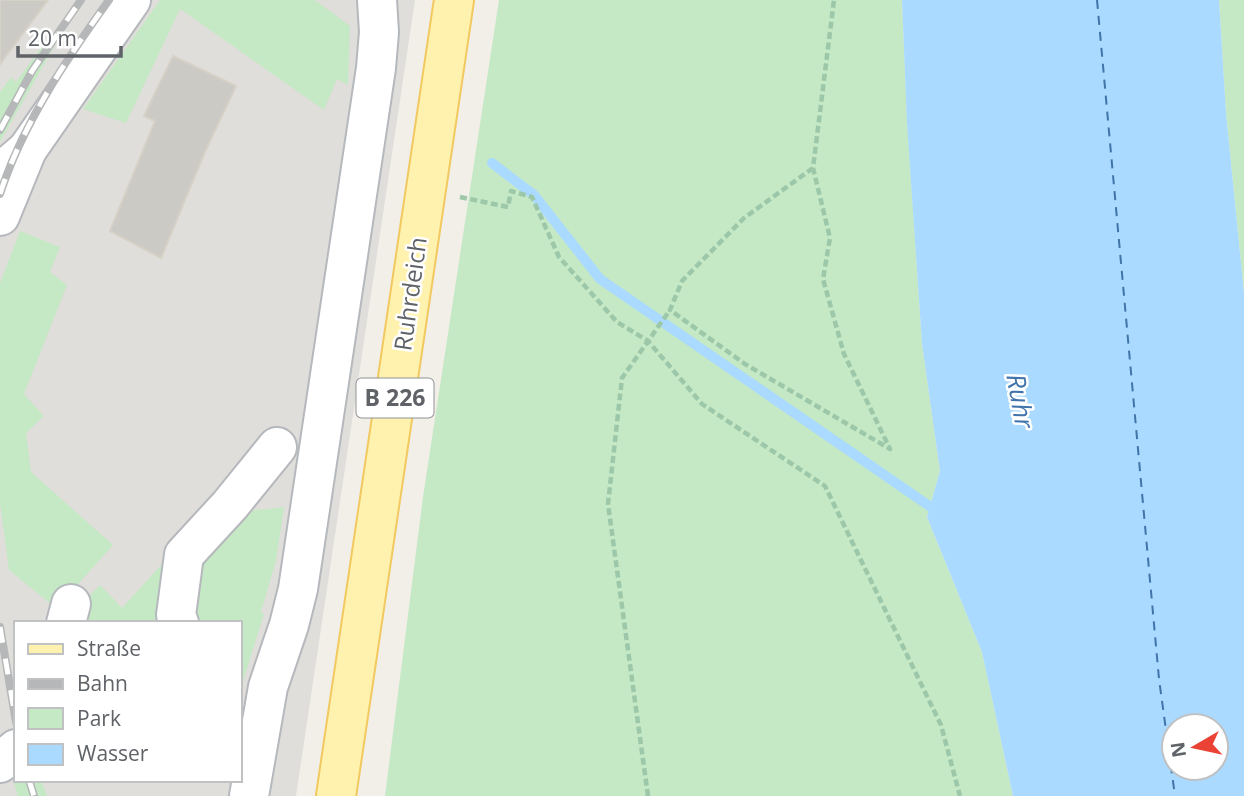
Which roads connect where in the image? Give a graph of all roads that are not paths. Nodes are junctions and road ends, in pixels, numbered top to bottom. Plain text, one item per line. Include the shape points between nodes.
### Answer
1 (131, 0) edge
2 (377, 0) edge
3 (454, 0) edge
4 (13, 161) edge
5 (0, 216) edge
6 (277, 447) dead end
7 (178, 621) edge
8 (14, 751) edge
9 (0, 763) edge
10 (247, 774) edge
11 (336, 796) edge

1 - 4 lane
2 - 10 lane via 376,68 298,589
3 - 11 main road, Ruhrdeich / B 226
4 - 5 lane
6 - 7 lane via 184,555
8 - 9 lane

